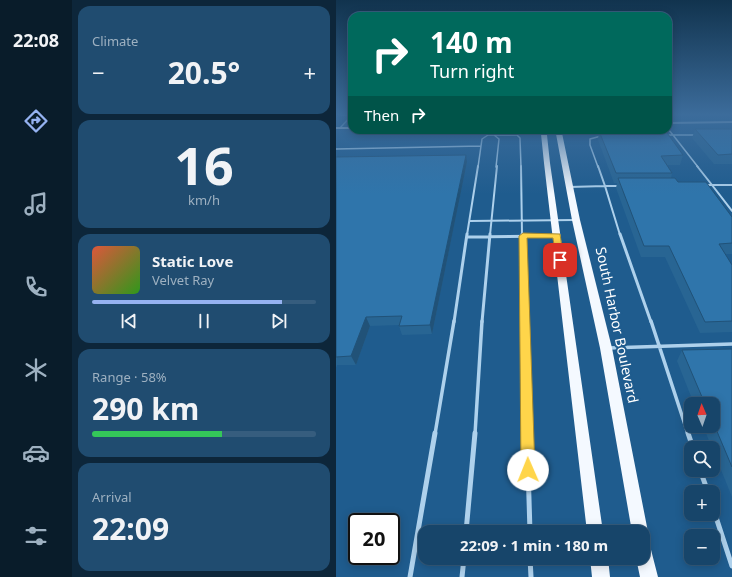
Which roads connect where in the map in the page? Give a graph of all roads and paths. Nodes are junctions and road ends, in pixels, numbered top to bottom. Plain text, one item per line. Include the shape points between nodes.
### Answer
1 (482, 141) edge
2 (499, 141) edge
3 (520, 141) edge
4 (545, 141) edge
5 (560, 141) edge
6 (590, 141) edge
7 (678, 141) edge
8 (481, 146) junction
9 (336, 149) edge
10 (704, 185) edge
11 (712, 185) junction
12 (732, 185) edge
13 (605, 186) junction
14 (620, 186) edge
15 (569, 187) junction
16 (732, 211) edge
17 (522, 220) junction
18 (576, 220) junction
19 (470, 221) junction
20 (492, 221) junction
21 (556, 228) junction
22 (523, 236) junction
23 (467, 237) junction
24 (491, 237) junction
25 (732, 344) edge
26 (660, 347) junction
27 (606, 348) junction
28 (691, 441) edge
29 (717, 521) edge
30 (467, 525) edge
31 (530, 525) edge
32 (594, 525) edge
33 (639, 525) edge
34 (463, 565) edge
35 (530, 565) edge
36 (600, 565) edge
37 (647, 565) edge
38 (732, 566) edge
39 (410, 577) edge
40 (462, 577) edge
41 (531, 577) edge
42 (601, 577) edge
43 (649, 577) edge

1 - 8 lane
2 - 20 lane
3 - 17 lane
4 - 21 main road, South Harbor Boulevard
5 - 15 main road, South Harbor Boulevard
6 - 13 lane
7 - 11 lane
8 - 9 lane
8 - 19 lane
10 - 11 lane
11 - 12 lane
11 - 16 lane
13 - 14 lane
13 - 15 lane
13 - 26 lane
15 - 18 main road, South Harbor Boulevard
17 - 20 lane
17 - 21 lane
17 - 22 lane
18 - 21 lane
18 - 27 main road, South Harbor Boulevard
19 - 20 lane
19 - 23 lane
20 - 24 lane
21 - 22 lane
21 - 32 main road, South Harbor Boulevard
22 - 24 lane
22 - 31 lane
23 - 24 lane
23 - 39 lane
24 - 30 lane
25 - 26 lane
26 - 27 lane
26 - 28 lane
27 - 33 main road, South Harbor Boulevard
29 - 38 lane
34 - 40 lane
35 - 41 lane
36 - 42 main road
37 - 43 main road

